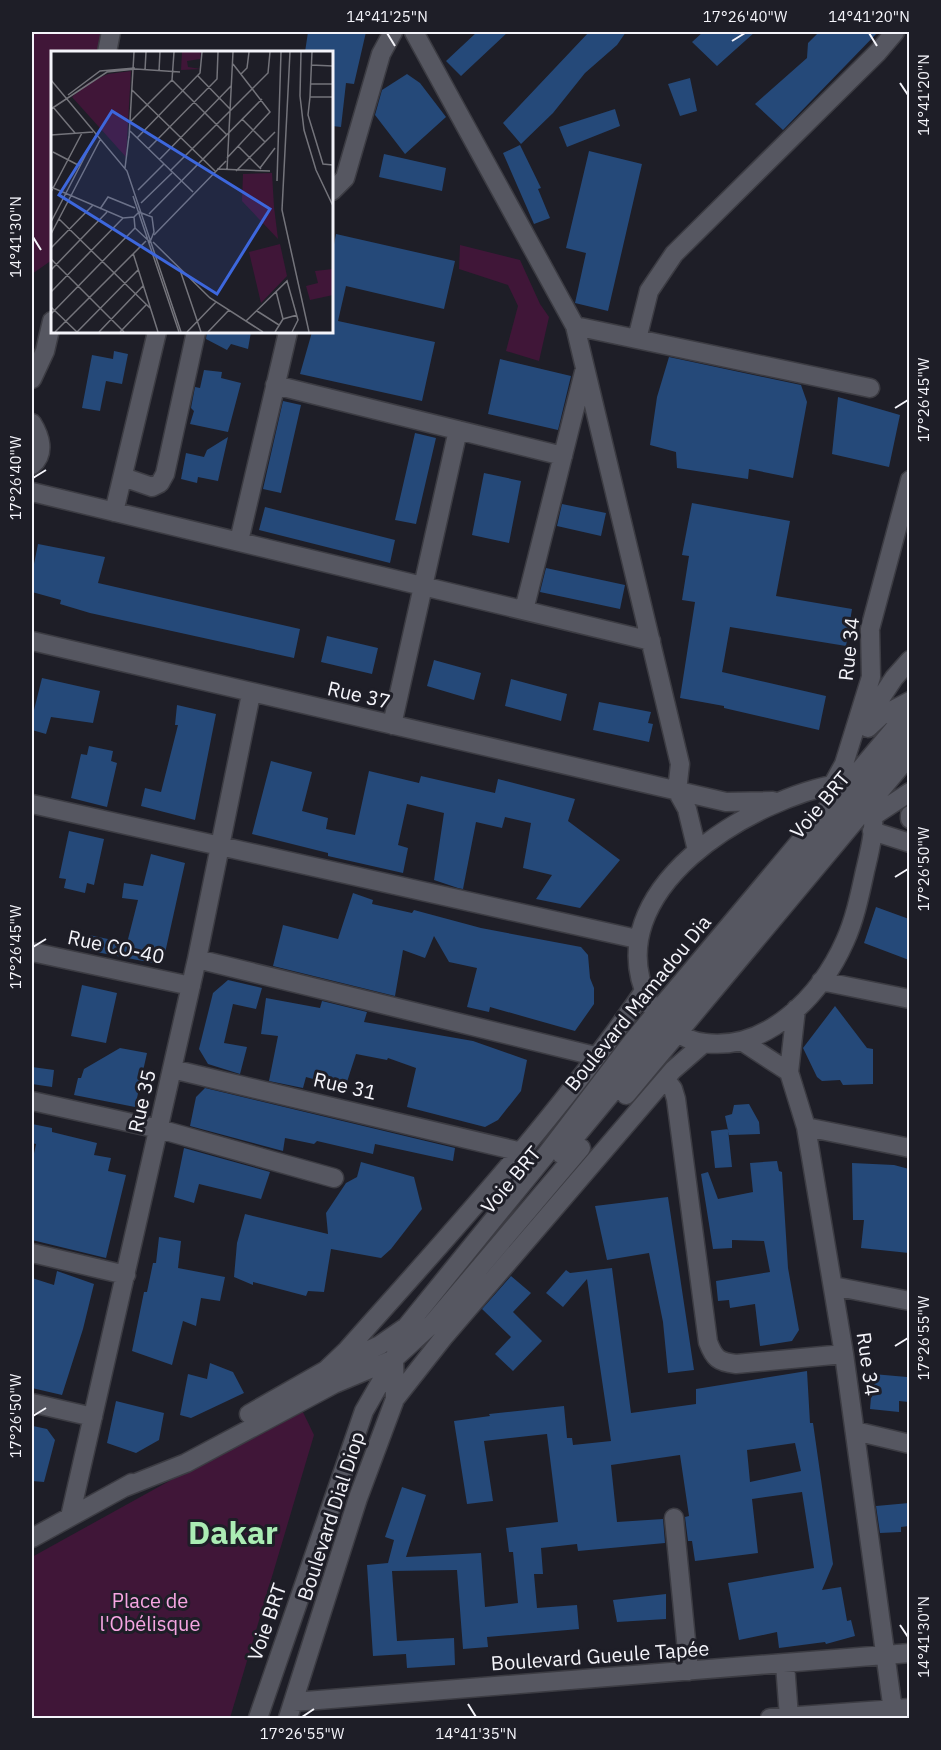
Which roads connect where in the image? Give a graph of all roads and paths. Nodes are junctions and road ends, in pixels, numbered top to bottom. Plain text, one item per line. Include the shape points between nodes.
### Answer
1 (111, 32) edge
2 (393, 32) edge
3 (414, 32) edge
4 (895, 32) edge
5 (107, 51) edge
6 (333, 190) edge
7 (51, 325) edge
8 (575, 326) junction
9 (157, 333) edge
10 (196, 333) edge
11 (288, 333) edge
12 (637, 339) junction
13 (586, 368) junction
14 (32, 379) edge
15 (275, 386) junction
16 (870, 388) dead end
17 (32, 423) edge
18 (458, 430) junction
19 (563, 456) junction
20 (32, 465) edge
21 (123, 477) junction
22 (909, 480) edge
23 (32, 492) edge
24 (114, 512) junction
25 (239, 541) junction
26 (424, 586) junction
27 (524, 610) junction
28 (32, 641) edge
29 (651, 641) junction
30 (909, 660) edge
31 (251, 694) junction
32 (909, 701) edge
33 (909, 710) edge
34 (392, 725) junction
35 (909, 734) edge
36 (851, 744) junction
37 (909, 756) edge
38 (677, 792) junction
39 (909, 792) edge
40 (784, 800) junction
41 (859, 801) junction
42 (32, 804) edge
43 (909, 843) edge
44 (219, 846) junction
45 (698, 850) junction
46 (637, 939) junction
47 (32, 952) edge
48 (197, 959) junction
49 (821, 981) junction
50 (191, 986) junction
51 (644, 991) junction
52 (909, 999) edge
53 (796, 1010) junction
54 (667, 1025) junction
55 (743, 1042) junction
56 (704, 1043) junction
57 (596, 1056) junction
58 (172, 1068) junction
59 (789, 1072) junction
60 (666, 1080) junction
61 (32, 1101) edge
62 (806, 1127) junction
63 (159, 1129) junction
64 (909, 1148) edge
65 (514, 1149) junction
66 (334, 1178) dead end
67 (32, 1253) edge
68 (126, 1275) junction
69 (833, 1286) junction
70 (909, 1301) edge
71 (406, 1328) junction
72 (844, 1354) junction
73 (393, 1359) junction
74 (330, 1377) junction
75 (378, 1385) junction
76 (395, 1399) junction
77 (32, 1403) edge
78 (93, 1417) junction
79 (855, 1431) junction
80 (909, 1444) edge
81 (70, 1517) junction
82 (675, 1518) dead end
83 (32, 1538) edge
84 (909, 1653) edge
85 (885, 1655) junction
86 (785, 1664) junction
87 (689, 1671) junction
88 (290, 1710) edge
89 (899, 1712) edge
90 (789, 1717) edge
91 (258, 1719) edge
92 (770, 1719) edge

1 - 5 street
2 - 6 street via 381,54 345,178
3 - 8 street
4 - 12 street via 674,254 649,291
7 - 14 street
8 - 12 street
8 - 13 street
9 - 21 street
10 - 21 street via 165,474 152,487
11 - 15 street
12 - 16 street
13 - 19 street
13 - 29 street
15 - 18 street
15 - 25 street
17 - 20 street via 40,435 40,449
18 - 19 street
18 - 26 street
19 - 27 street
21 - 24 street
22 - 36 street, Rue 34 via 870,629 872,677
23 - 24 street
24 - 25 street
25 - 26 street
26 - 27 street
26 - 34 street
27 - 29 street
28 - 31 street, Rue 37
29 - 38 street via 680,764
30 - 36 street
31 - 34 street, Rue 37
31 - 44 street, Rue 35
32 - 36 street via 881,716
33 - 41 street, Boulevard Mamadou Dia
34 - 38 street, Rue 37
35 - 41 street, Voie BRT
36 - 41 street, Rue 34
37 - 41 street, Boulevard Mamadou Dia
38 - 40 street, Rue 37 via 726,802
38 - 45 street via 687,809
39 - 41 street
40 - 41 street via 800,793
40 - 45 street via 716,836
41 - 43 street
41 - 49 street via 858,906 845,942
41 - 54 street, Boulevard Mamadou Dia
41 - 54 street, Boulevard Mamadou Dia
42 - 44 street
44 - 46 street
44 - 48 street, Rue 35
45 - 46 street via 655,899
46 - 51 street via 636,958
47 - 50 street, Rue CO-40
48 - 50 street, Rue 35
48 - 57 street
49 - 52 street
49 - 53 street
50 - 58 street, Rue 35
51 - 54 street
51 - 57 street
53 - 55 street via 766,1032
53 - 59 street
54 - 56 street via 693,1042
54 - 71 street, Boulevard Mamadou Dia
54 - 73 street, Boulevard Mamadou Dia via 431,1325
55 - 56 street
55 - 59 street
56 - 60 street
57 - 65 street
58 - 63 street, Rue 35
58 - 65 street, Rue 31
59 - 62 street, Rue 34
60 - 72 street via 676,1099 713,1357 736,1364
60 - 76 street
61 - 63 street
62 - 64 street
62 - 69 street, Rue 34
63 - 66 street
63 - 68 street, Rue 35
65 - 74 street via 347,1350
67 - 68 street
68 - 78 street, Rue 35
69 - 70 street
69 - 72 street, Rue 34
71 - 73 street, Boulevard Dial Diop
71 - 74 street
72 - 79 street, Rue 34
73 - 74 street
73 - 75 street, Voie BRT
73 - 76 street, Boulevard Dial Diop
74 - 75 street
74 - 81 street via 186,1463 123,1488
75 - 76 street
75 - 91 street, Voie BRT via 364,1411
76 - 88 street, Boulevard Dial Diop via 358,1498
77 - 78 street
78 - 81 street, Rue 35
79 - 80 street
79 - 85 street, Rue 34
81 - 83 street
82 - 87 street
84 - 85 street, Boulevard Gueule Tapée
85 - 86 street, Boulevard Gueule Tapée
85 - 89 street, Rue 34
86 - 87 street, Boulevard Gueule Tapée
86 - 90 street
87 - 88 street, Boulevard Gueule Tapée
89 - 90 street
90 - 92 street

